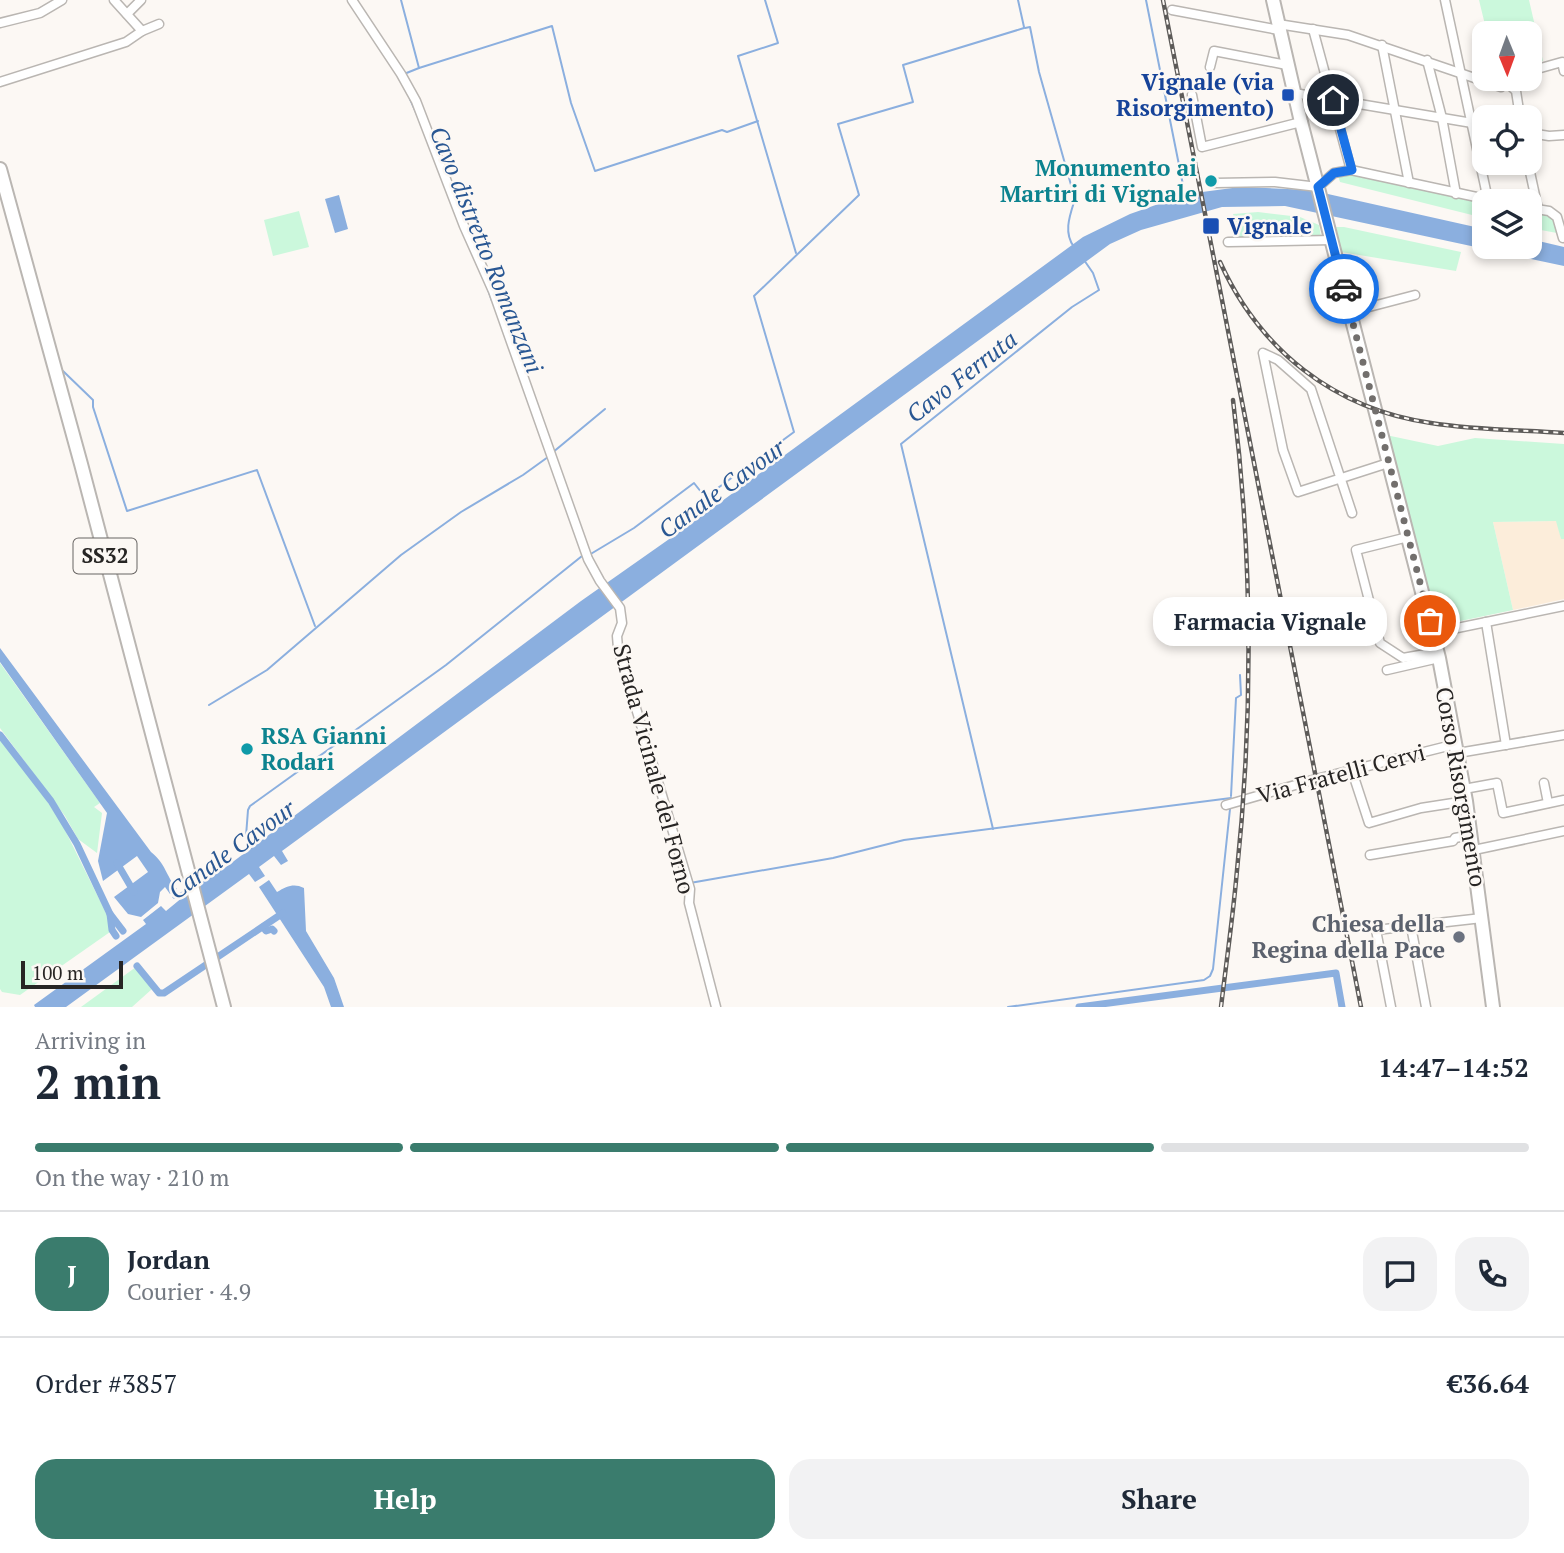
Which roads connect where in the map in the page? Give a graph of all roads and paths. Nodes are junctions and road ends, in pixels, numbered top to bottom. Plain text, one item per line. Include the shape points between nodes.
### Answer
1 (62, 0) edge
2 (114, 0) edge
3 (141, 0) edge
4 (352, 0) edge
5 (1273, 0) edge
6 (1445, 0) edge
7 (1172, 10) dead end
8 (127, 14) junction
9 (0, 23) edge
10 (159, 24) dead end
11 (1278, 27) junction
12 (1313, 29) junction
13 (142, 30) junction
14 (1382, 45) junction
15 (1427, 61) junction
16 (1287, 65) junction
17 (1210, 66) dead end
18 (1542, 68) edge
19 (1564, 71) edge
20 (1461, 72) junction
21 (1472, 76) edge
22 (0, 82) edge
23 (1294, 93) junction
24 (1192, 95) dead end
25 (1333, 100) junction
26 (1395, 110) junction
27 (1442, 118) junction
28 (1301, 122) junction
29 (1472, 123) joint
30 (1542, 135) edge
31 (1564, 135) edge
32 (0, 169) edge
33 (1352, 170) junction
34 (1215, 183) dead end
35 (1409, 183) junction
36 (1318, 188) junction
37 (1456, 194) junction
38 (1472, 197) edge
39 (1542, 210) edge
40 (1563, 238) edge
41 (1332, 240) junction
42 (1228, 242) dead end
43 (1415, 295) dead end
44 (1350, 312) junction
45 (1388, 463) junction
46 (1340, 478) junction
47 (1352, 513) dead end
48 (1408, 537) junction
49 (1564, 606) edge
50 (1486, 622) junction
51 (1433, 633) junction
52 (1438, 655) junction
53 (1387, 670) dead end
54 (1564, 735) edge
55 (1506, 745) junction
56 (1457, 749) junction
57 (1352, 771) junction
58 (1544, 783) dead end
59 (1465, 795) junction
60 (1564, 800) edge
61 (1548, 803) junction
62 (1229, 804) dead end
63 (1564, 831) edge
64 (1471, 835) junction
65 (1474, 850) junction
66 (1370, 855) dead end
67 (1482, 918) junction
68 (1411, 926) junction
69 (224, 1007) edge
70 (716, 1007) edge
71 (1391, 1007) edge
72 (1426, 1007) edge
73 (1493, 1007) edge

1 - 9 street via 40,13
2 - 8 street
3 - 8 street
4 - 70 street, Strada Vicinale del Forno via 416,102 494,291 588,556 620,608 618,648 688,884
5 - 11 main road, Corso Risorgimento
6 - 20 street
7 - 11 street
8 - 13 street
10 - 13 street
11 - 12 street
11 - 16 main road, Corso Risorgimento
12 - 14 street
12 - 25 street
13 - 22 street via 126,43
14 - 15 street
14 - 26 street
15 - 20 street
15 - 27 street
16 - 17 street via 1214,51
16 - 23 main road, Corso Risorgimento
18 - 19 street via 1562,62
20 - 21 street
20 - 29 street
23 - 25 street
23 - 28 main road, Corso Risorgimento
24 - 28 street via 1202,147
25 - 26 street
25 - 33 street
26 - 27 street
26 - 35 street
27 - 29 street
27 - 37 street
28 - 36 main road, Corso Risorgimento
30 - 31 street
32 - 69 main road, SS32
33 - 35 street
33 - 36 street via 1334,173
34 - 36 street via 1275,182
35 - 37 street
36 - 41 main road, Corso Risorgimento
37 - 38 street
39 - 40 street via 1557,217
41 - 42 street
41 - 44 main road, Corso Risorgimento
43 - 44 street
44 - 45 main road, Corso Risorgimento
45 - 46 street
45 - 48 main road, Corso Risorgimento
46 - 46 street via 1298,492 1283,450 1263,353 1311,389
46 - 47 street
48 - 51 main road, Corso Risorgimento
48 - 52 street via 1356,550 1380,643 1403,658
49 - 50 street
50 - 51 street
50 - 55 street
51 - 52 main road, Corso Risorgimento
52 - 53 street
52 - 56 main road, Corso Risorgimento
54 - 55 street, Via Fratelli Cervi
55 - 56 street, Via Fratelli Cervi
56 - 57 street, Via Fratelli Cervi
56 - 59 main road, Corso Risorgimento
57 - 59 street via 1368,823
57 - 62 street, Via Fratelli Cervi
58 - 61 street
59 - 61 street via 1497,783 1503,813
59 - 64 main road, Corso Risorgimento
60 - 61 street
63 - 65 street
64 - 65 main road, Corso Risorgimento
64 - 66 street
65 - 67 main road, Corso Risorgimento
67 - 68 street
67 - 73 main road, Corso Risorgimento
68 - 71 street via 1376,930
68 - 72 street

